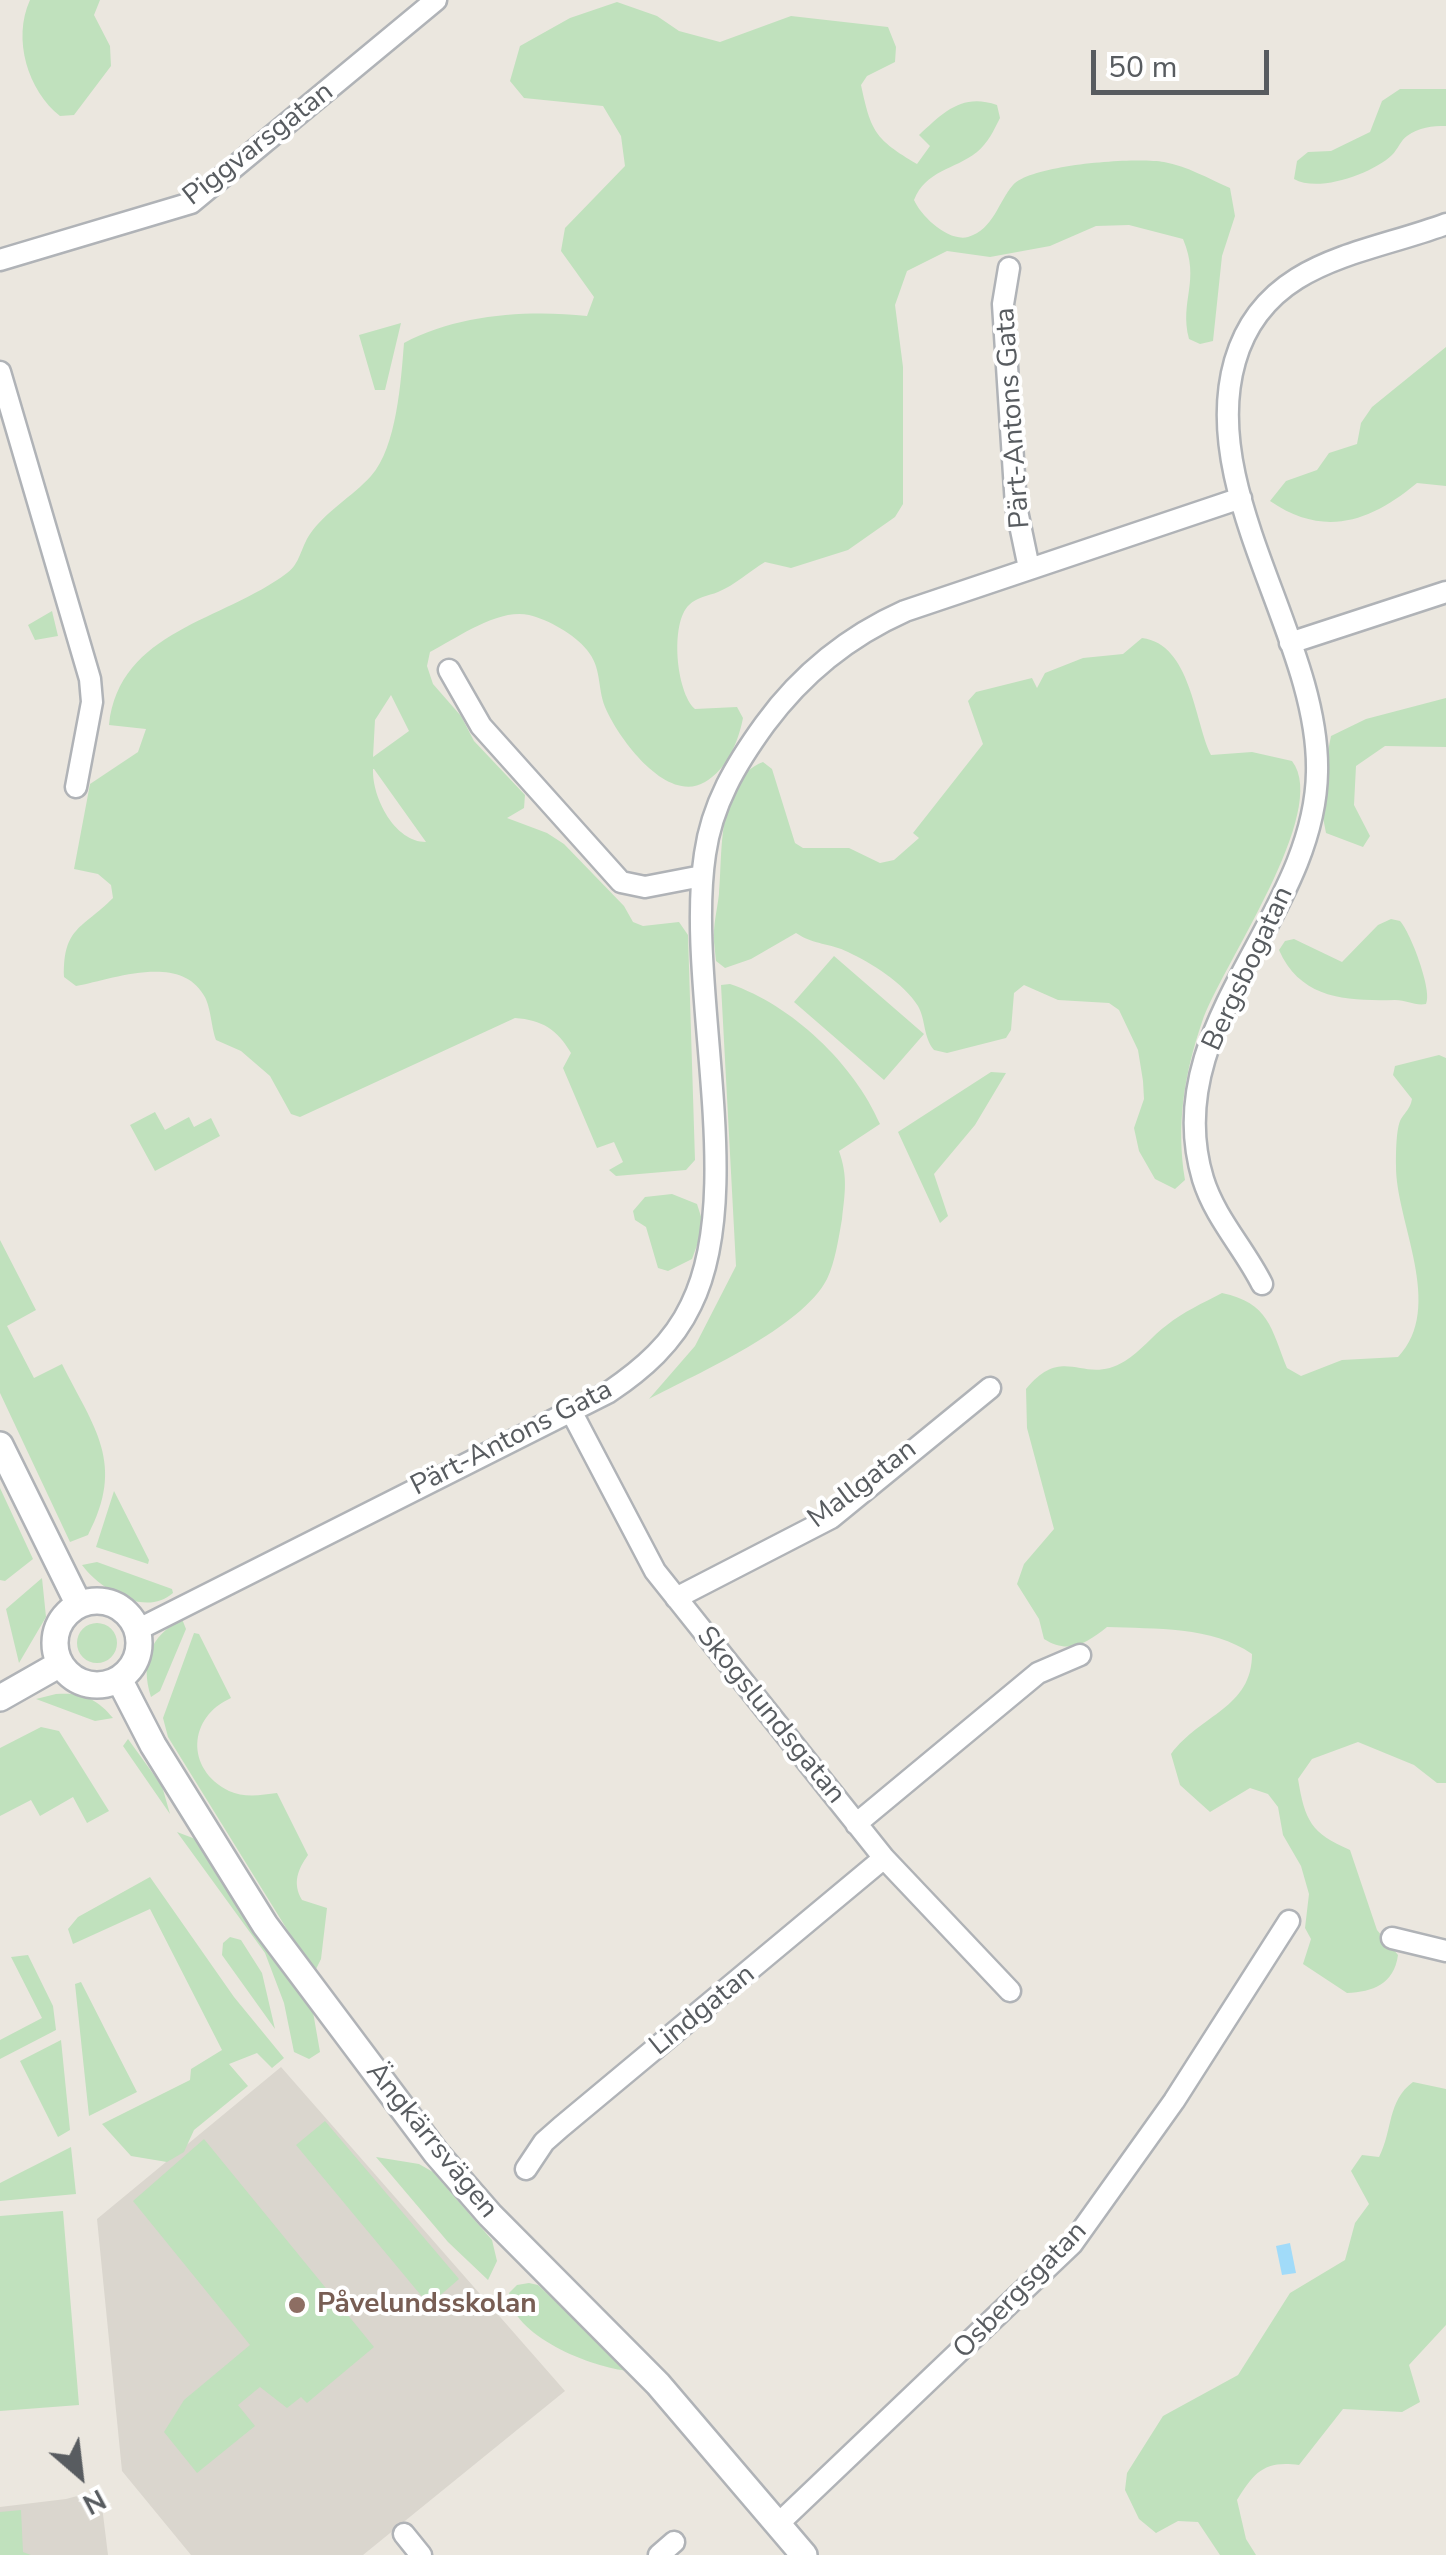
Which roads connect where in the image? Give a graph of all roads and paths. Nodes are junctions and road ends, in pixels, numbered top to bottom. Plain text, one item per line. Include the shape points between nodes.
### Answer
1 (436, 0) edge
2 (1446, 224) edge
3 (0, 260) edge
4 (1009, 268) dead end
5 (0, 372) edge
6 (1241, 498) junction
7 (1028, 568) junction
8 (1446, 592) edge
9 (1290, 643) junction
10 (448, 670) dead end
11 (76, 787) dead end
12 (702, 876) junction
13 (1262, 1284) dead end
14 (990, 1388) dead end
15 (571, 1411) junction
16 (0, 1446) edge
17 (676, 1598) junction
18 (79, 1605) junction
19 (137, 1630) junction
20 (1080, 1655) dead end
21 (60, 1664) junction
22 (119, 1679) junction
23 (0, 1698) edge
24 (856, 1824) junction
25 (884, 1858) junction
26 (1290, 1921) dead end
27 (1392, 1938) dead end
28 (1446, 1952) edge
29 (1010, 1991) dead end
30 (526, 2169) dead end
31 (777, 2524) junction
32 (404, 2534) dead end
33 (420, 2555) edge
34 (804, 2555) edge

1 - 3 street, Piggvarsgatan via 191,203
2 - 6 street, Bergsbogatan via 1306,271 1258,317 1235,361 1232,384 1230,429
4 - 7 street, Pärt-Antons Gata via 1003,304 1014,488
5 - 11 street via 90,679
6 - 7 street, Pärt-Antons Gata
6 - 9 street, Bergsbogatan
7 - 12 street, Pärt-Antons Gata via 882,622 800,682 732,773 711,825
8 - 9 street
9 - 13 street, Bergsbogatan via 1317,746 1314,810 1291,880 1226,1002 1196,1101 1204,1182
10 - 12 street via 481,726 621,882 644,887
12 - 15 street, Pärt-Antons Gata via 700,961 714,1179 710,1248 691,1306 657,1354 609,1392
14 - 17 street, Mallgatan via 831,1518
15 - 17 street, Skogslundsgatan via 632,1534
15 - 19 street, Pärt-Antons Gata
16 - 18 street
17 - 24 street, Skogslundsgatan
18 - 19 street via 114,1605
18 - 21 street via 54,1637
19 - 22 street via 134,1663
20 - 24 street via 1038,1673
21 - 22 street via 80,1682
21 - 23 street
22 - 31 street, Ängkärrsvägen via 265,1926 424,2138 490,2216 658,2384
24 - 25 street, Skogslundsgatan
25 - 29 street, Skogslundsgatan
25 - 30 street, Lindgatan via 561,2127
26 - 31 street, Osbergsgatan via 1072,2244
27 - 28 street
31 - 34 street, Ängkärrsvägen
32 - 33 street

